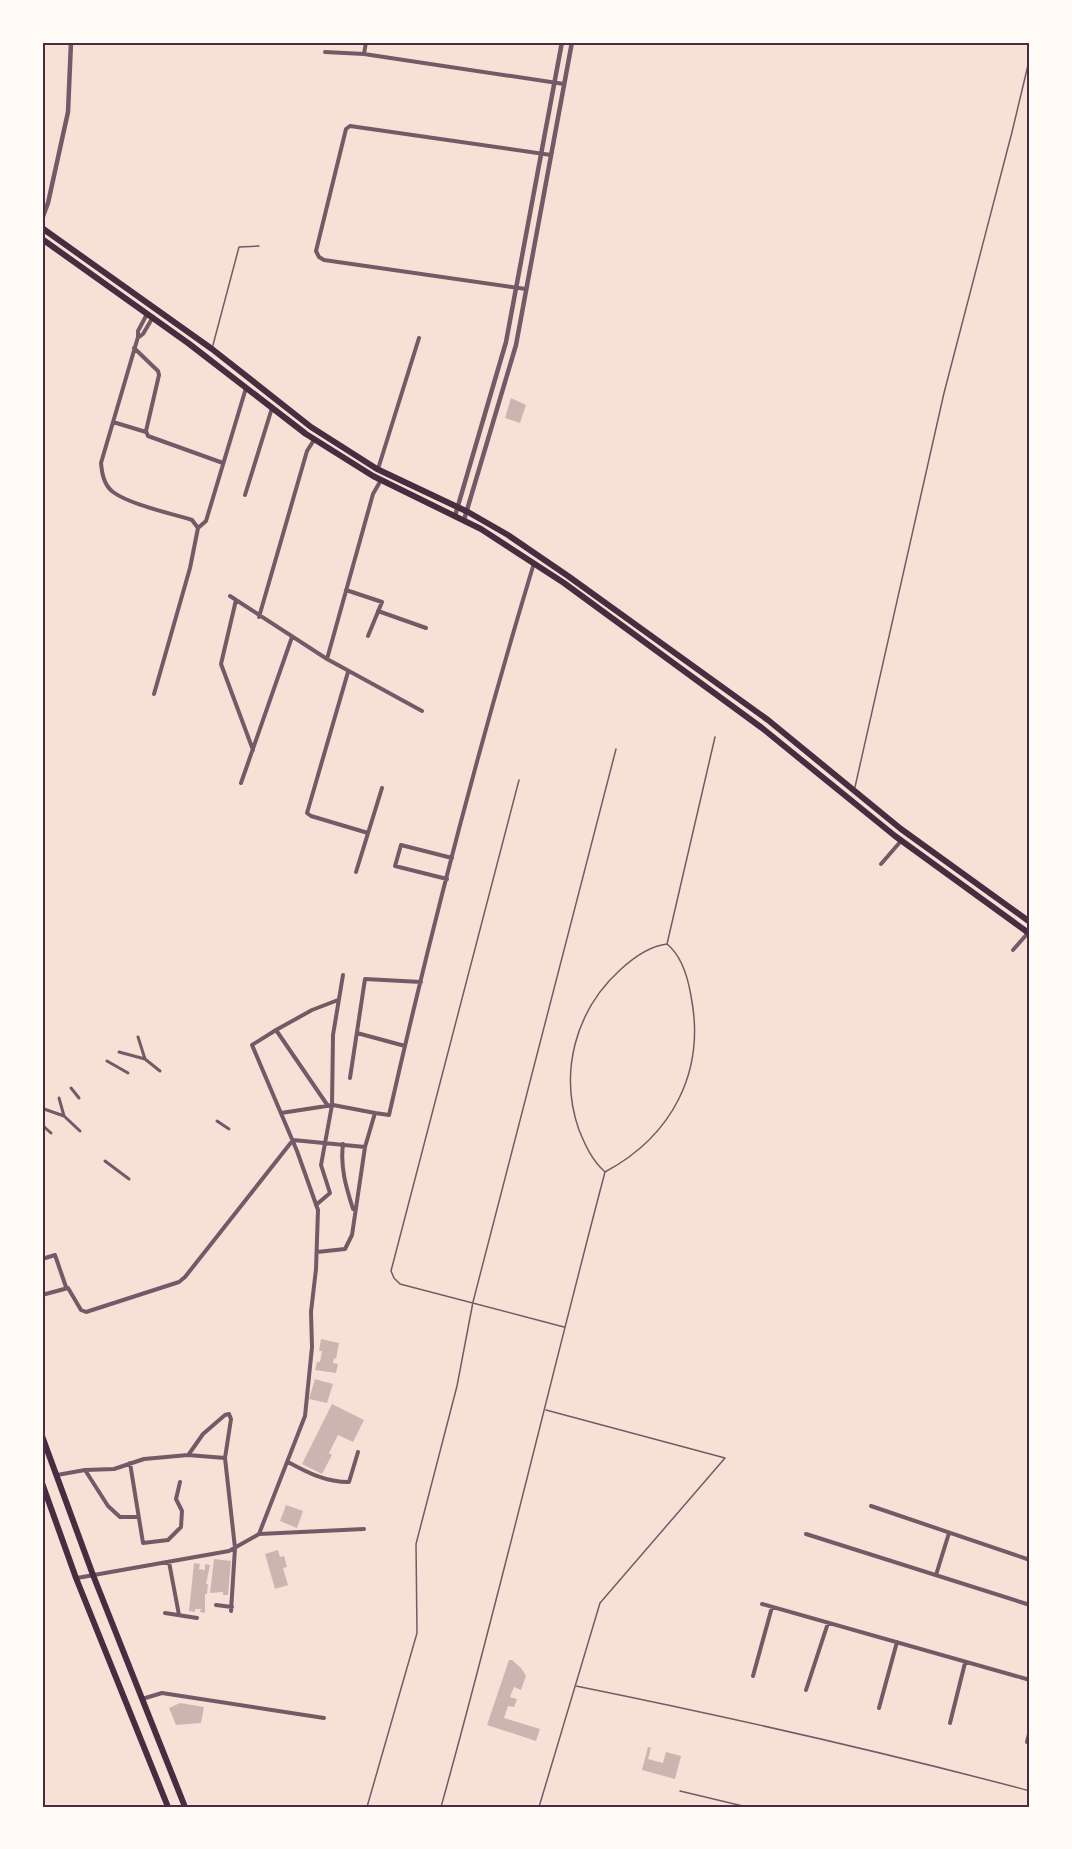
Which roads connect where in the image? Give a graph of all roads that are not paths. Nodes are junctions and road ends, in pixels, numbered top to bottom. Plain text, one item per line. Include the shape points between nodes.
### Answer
1 (71, 42) edge
2 (366, 42) edge
3 (562, 42) edge
4 (572, 42) edge
5 (325, 52) dead end
6 (364, 54) junction
7 (1029, 61) edge
8 (554, 83) junction
9 (564, 84) junction
10 (541, 153) junction
11 (551, 155) junction
12 (42, 219) edge
13 (42, 228) edge
14 (42, 239) edge
15 (259, 246) dead end
16 (516, 287) junction
17 (526, 289) junction
18 (150, 315) junction
19 (418, 338) dead end
20 (134, 347) junction
21 (212, 349) junction
22 (246, 388) junction
23 (272, 408) junction
24 (113, 422) junction
25 (146, 432) junction
26 (321, 433) junction
27 (314, 439) junction
28 (223, 463) junction
29 (377, 469) junction
30 (381, 480) junction
31 (245, 495) dead end
32 (458, 508) junction
33 (468, 512) junction
34 (455, 516) junction
35 (464, 520) junction
36 (198, 528) junction
37 (534, 563) junction
38 (346, 590) junction
39 (230, 596) dead end
40 (236, 600) junction
41 (378, 611) junction
42 (259, 617) junction
43 (426, 628) dead end
44 (368, 636) dead end
45 (292, 637) junction
46 (327, 659) junction
47 (348, 672) junction
48 (154, 694) dead end
49 (754, 710) junction
50 (422, 711) dead end
51 (747, 717) junction
52 (715, 737) dead end
53 (616, 748) dead end
54 (253, 750) junction
55 (519, 780) dead end
56 (241, 783) dead end
57 (382, 788) dead end
58 (854, 790) junction
59 (368, 833) junction
60 (901, 840) junction
61 (452, 858) junction
62 (881, 864) dead end
63 (356, 872) dead end
64 (447, 879) junction
65 (1030, 922) edge
66 (1029, 933) edge
67 (667, 944) junction
68 (1013, 950) dead end
69 (343, 975) dead end
70 (421, 982) junction
71 (338, 1000) junction
72 (276, 1030) junction
73 (357, 1033) junction
74 (138, 1037) dead end
75 (405, 1046) junction
76 (119, 1052) dead end
77 (145, 1059) junction
78 (107, 1060) dead end
79 (160, 1071) dead end
80 (128, 1073) dead end
81 (350, 1077) dead end
82 (71, 1088) dead end
83 (58, 1098) dead end
84 (79, 1098) dead end
85 (330, 1106) junction
86 (44, 1109) dead end
87 (281, 1113) junction
88 (375, 1113) junction
89 (64, 1116) junction
90 (217, 1120) dead end
91 (42, 1125) edge
92 (230, 1130) dead end
93 (80, 1131) dead end
94 (51, 1133) dead end
95 (292, 1140) junction
96 (324, 1142) junction
97 (343, 1144) junction
98 (365, 1147) junction
99 (105, 1161) dead end
100 (605, 1172) junction
101 (129, 1179) dead end
102 (316, 1205) junction
103 (354, 1213) junction
104 (317, 1252) junction
105 (42, 1259) edge
106 (67, 1288) junction
107 (42, 1294) edge
108 (473, 1302) junction
109 (564, 1327) junction
110 (545, 1410) junction
111 (42, 1436) edge
112 (358, 1452) dead end
113 (188, 1455) junction
114 (225, 1458) junction
115 (130, 1462) junction
116 (288, 1462) junction
117 (84, 1470) junction
118 (57, 1475) junction
119 (180, 1482) dead end
120 (42, 1483) edge
121 (871, 1506) dead end
122 (138, 1517) junction
123 (364, 1530) dead end
124 (949, 1533) junction
125 (259, 1534) junction
126 (806, 1534) dead end
127 (235, 1548) junction
128 (1030, 1560) edge
129 (170, 1562) junction
130 (93, 1575) junction
131 (936, 1575) junction
132 (76, 1578) junction
133 (762, 1604) dead end
134 (216, 1605) dead end
135 (1030, 1605) edge
136 (772, 1606) junction
137 (165, 1613) dead end
138 (179, 1615) junction
139 (197, 1618) dead end
140 (828, 1623) junction
141 (897, 1642) junction
142 (965, 1663) junction
143 (753, 1676) dead end
144 (1030, 1680) edge
145 (576, 1686) junction
146 (806, 1690) dead end
147 (141, 1699) junction
148 (879, 1708) dead end
149 (324, 1718) dead end
150 (950, 1723) dead end
151 (1030, 1730) edge
152 (1027, 1742) dead end
153 (680, 1791) dead end
154 (1030, 1791) edge
155 (168, 1807) edge
156 (185, 1807) edge
157 (367, 1807) edge
158 (441, 1807) edge
159 (538, 1807) edge
160 (747, 1807) edge

1 - 12 street via 68,112
2 - 6 street
3 - 8 street
4 - 9 street
5 - 6 street
6 - 8 street
7 - 58 lane via 944,393
8 - 9 street
8 - 10 street
9 - 11 street
10 - 11 street
10 - 16 street
10 - 16 street via 350,126 346,129 316,251 324,260
11 - 17 street
13 - 21 main road
14 - 18 main road
15 - 21 lane via 239,247
16 - 17 street
16 - 32 street via 506,342
17 - 33 street via 516,345
18 - 20 street
18 - 22 main road
19 - 29 street
20 - 24 street
20 - 25 street via 159,375
21 - 26 main road
22 - 23 main road
22 - 28 street
23 - 27 main road
23 - 31 street
24 - 25 street
24 - 36 street via 100,463 102,477 112,491 192,520
25 - 28 street via 150,437
26 - 27 street
26 - 29 main road
27 - 30 main road
27 - 42 street via 307,451
28 - 36 street via 206,521
29 - 32 main road
30 - 34 main road
30 - 38 street
32 - 33 main road
32 - 34 street
33 - 35 street
33 - 49 main road via 568,576
34 - 35 main road
35 - 37 main road
36 - 48 street
37 - 51 main road
37 - 61 street
38 - 41 street via 382,602
38 - 46 street
39 - 40 street
40 - 42 street
40 - 54 street via 221,664
41 - 43 street
41 - 44 street
42 - 45 street
45 - 46 street
45 - 54 street
46 - 47 street
47 - 50 street
47 - 59 street via 307,813
49 - 51 main road
49 - 58 main road
51 - 60 main road
52 - 67 lane
53 - 108 lane
54 - 56 street
55 - 108 lane via 391,1271 400,1284
57 - 59 street
58 - 65 main road
59 - 63 street
60 - 62 street
60 - 66 main road
61 - 64 street
61 - 64 street via 401,845 395,866
64 - 70 street
66 - 68 street
67 - 100 lane via 676,951 689,982 695,1013 695,1045 689,1076 677,1105 659,1131 637,1153
67 - 100 lane via 657,945 630,961 608,981 578,1030 570,1078 574,1117 594,1161
69 - 71 street
70 - 73 street via 365,979
70 - 75 street
71 - 72 street
71 - 85 street
72 - 85 street
72 - 87 street via 252,1045
73 - 75 street
73 - 81 street
74 - 77 street
75 - 88 street via 389,1115
76 - 77 street
77 - 79 street
78 - 80 street
82 - 84 street
83 - 89 street
85 - 87 street
85 - 88 street
85 - 96 street
86 - 89 street
87 - 95 street
88 - 98 street
89 - 93 street
90 - 92 street
91 - 94 street
95 - 96 street
95 - 102 street
95 - 106 street via 182,1280 86,1312
96 - 97 street
96 - 102 street via 321,1165 330,1193
97 - 98 street
97 - 103 street via 341,1159
98 - 103 street
99 - 101 street
100 - 109 lane
102 - 104 street
103 - 104 street via 352,1235 345,1249
104 - 116 street via 305,1416
105 - 106 street via 55,1256
106 - 107 street
108 - 109 lane
108 - 157 lane via 457,1386 416,1544 417,1633
109 - 110 lane
110 - 145 lane via 725,1458 600,1603
110 - 158 lane
111 - 118 main road
112 - 116 street via 349,1482 317,1477
113 - 114 street
113 - 114 street via 203,1434 229,1414
113 - 115 street
114 - 127 street
115 - 117 street via 114,1468
115 - 122 street
116 - 125 street
117 - 118 street
117 - 122 street via 120,1517
118 - 130 main road
119 - 122 street via 176,1499 182,1511 181,1527 168,1540 143,1543
120 - 132 main road
121 - 124 street
123 - 125 street
124 - 128 street
124 - 131 street
125 - 127 street
126 - 131 street
127 - 129 street
127 - 134 street via 232,1609
129 - 130 street
129 - 138 street
130 - 132 street
130 - 147 main road
131 - 135 street
132 - 155 main road
133 - 136 street
136 - 140 street
136 - 143 street
137 - 138 street
138 - 139 street
140 - 141 street
140 - 146 street
141 - 142 street
141 - 148 street
142 - 144 street
142 - 150 street
145 - 154 lane via 915,1760
145 - 159 lane
147 - 149 street via 162,1693
147 - 156 main road
151 - 152 street
153 - 160 lane

